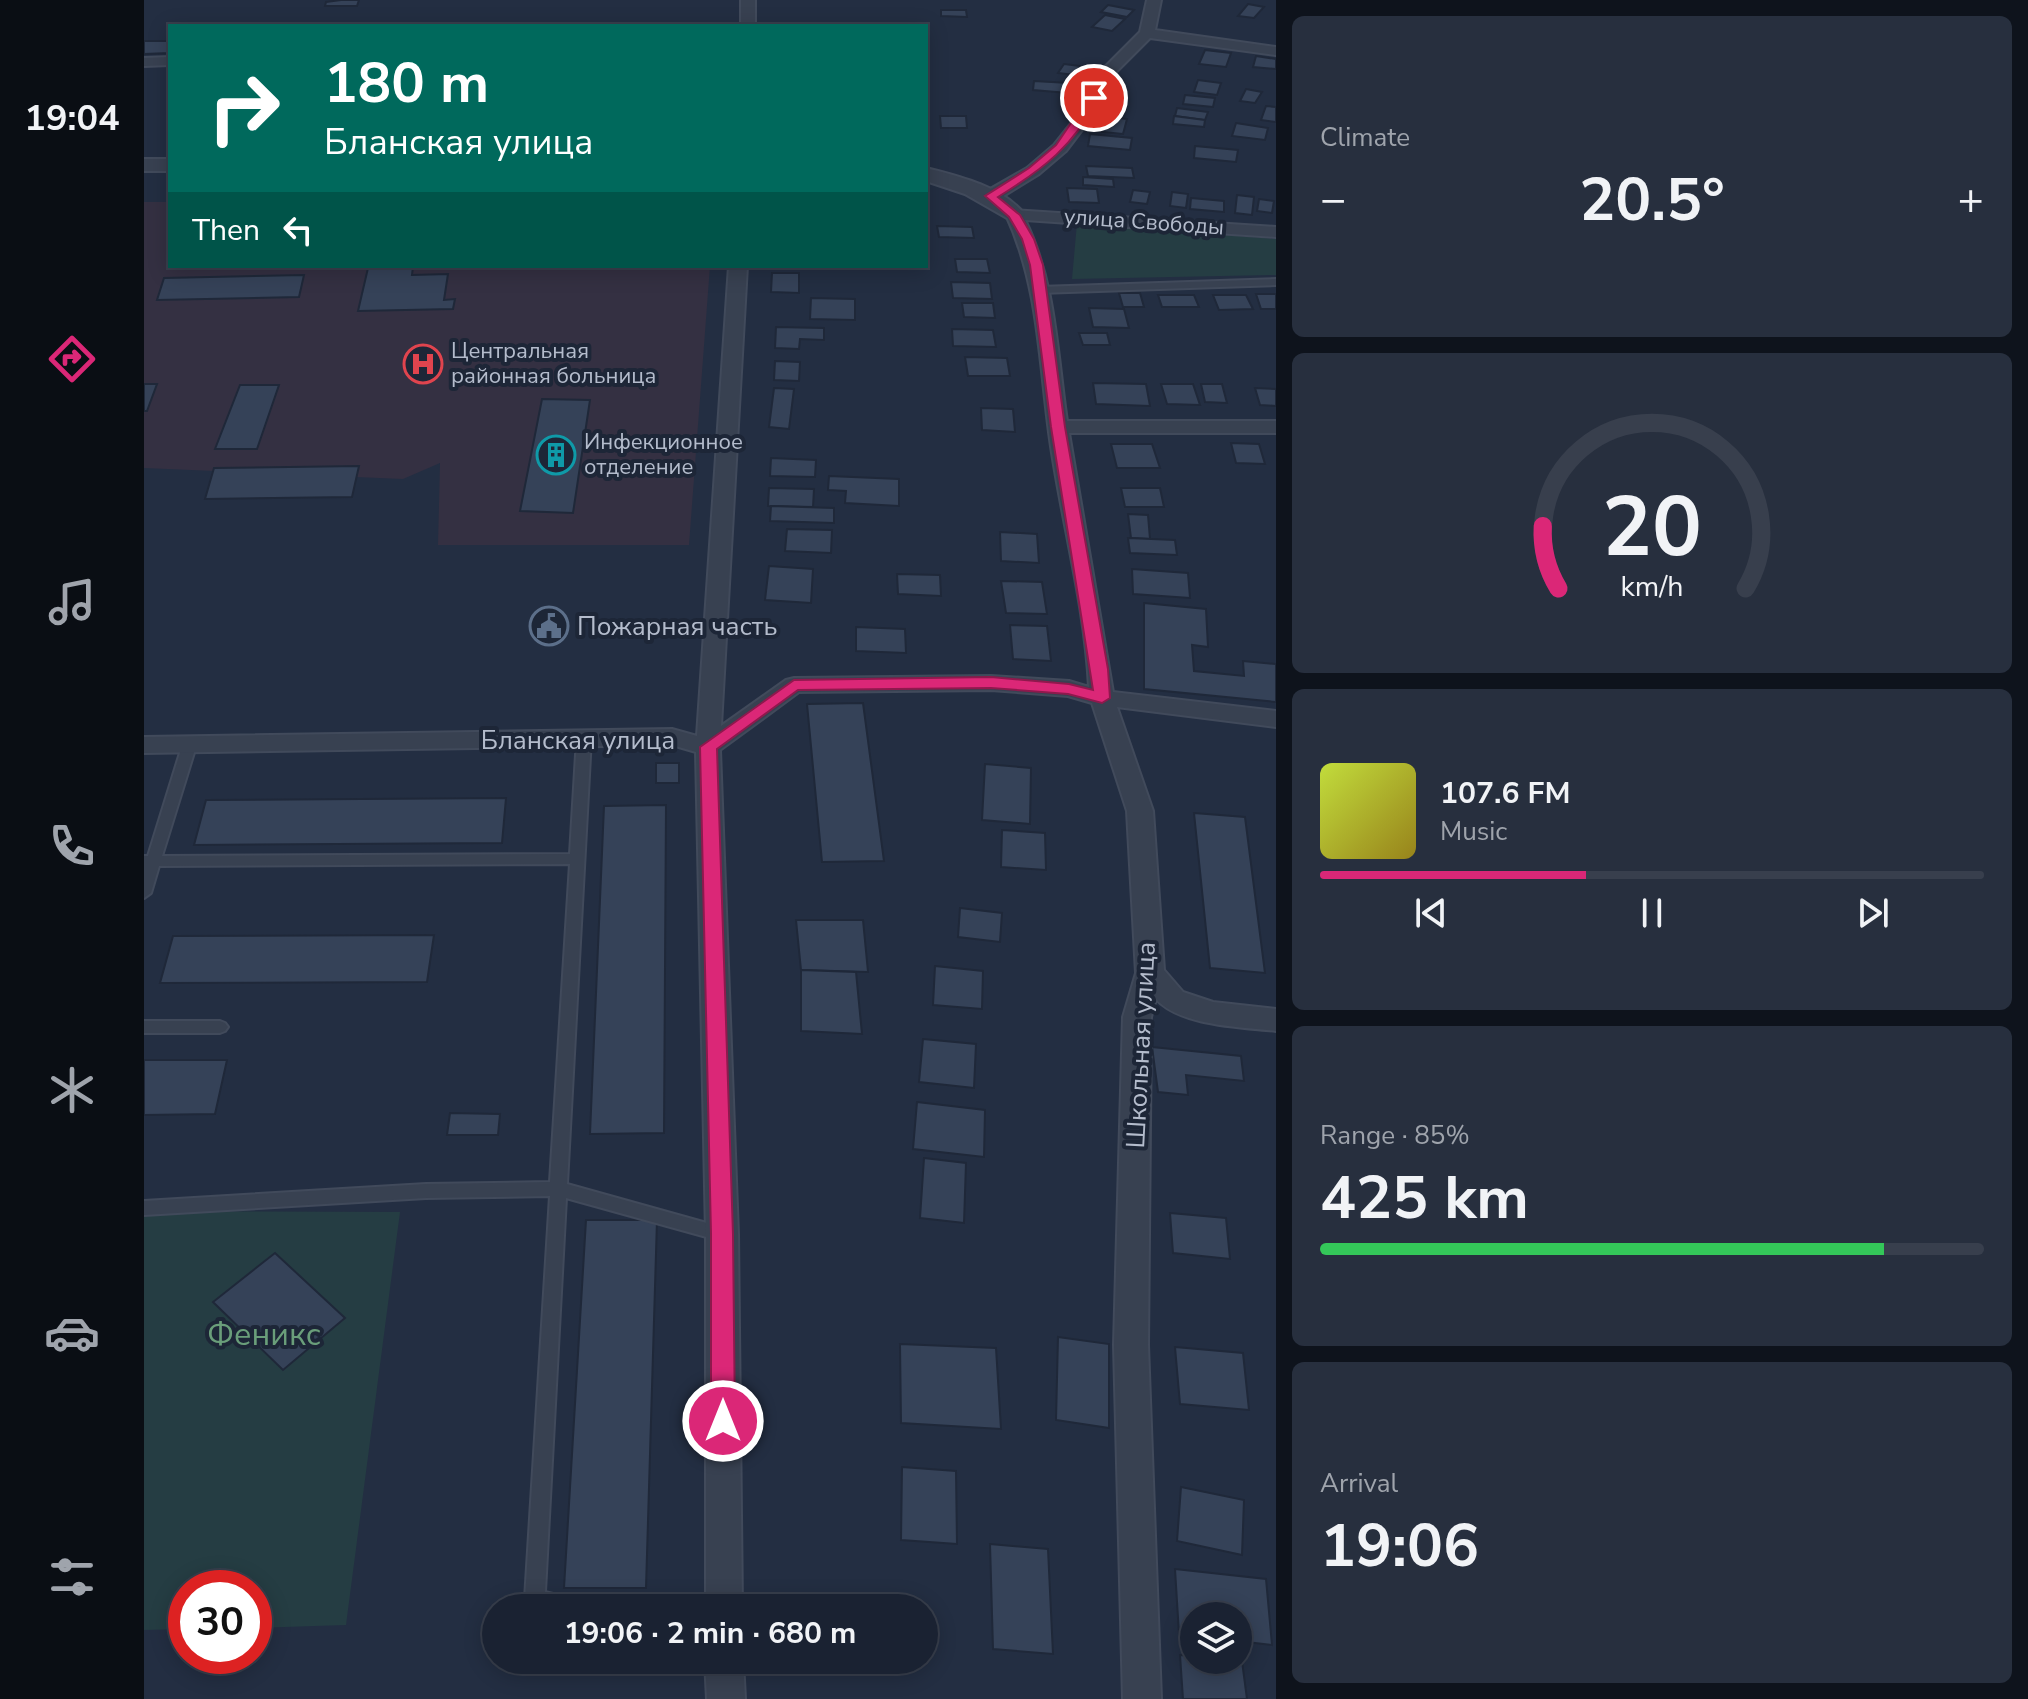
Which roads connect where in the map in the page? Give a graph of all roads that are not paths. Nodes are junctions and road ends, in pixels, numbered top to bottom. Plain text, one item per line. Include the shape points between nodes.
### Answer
1 (748, 0) edge
2 (1154, 0) edge
3 (748, 24) edge
4 (1147, 33) junction
5 (1276, 51) edge
6 (168, 61) edge
7 (144, 62) edge
8 (144, 165) edge
9 (168, 165) edge
10 (928, 175) edge
11 (991, 196) junction
12 (1014, 215) junction
13 (1276, 232) edge
14 (738, 268) edge
15 (1276, 282) edge
16 (1039, 290) junction
17 (1058, 427) junction
18 (1276, 427) edge
19 (1102, 698) junction
20 (1276, 719) edge
21 (584, 738) junction
22 (190, 743) junction
23 (144, 745) edge
24 (708, 747) junction
25 (578, 859) junction
26 (149, 861) edge
27 (144, 893) edge
28 (1150, 973) junction
29 (1276, 1020) edge
30 (144, 1027) edge
31 (220, 1027) dead end
32 (559, 1189) junction
33 (144, 1208) edge
34 (722, 1234) junction
35 (535, 1594) edge
36 (724, 1594) edge
37 (1142, 1699) edge

1 - 3 street
2 - 4 street
4 - 5 street
4 - 11 street via 1107,73 1060,148
6 - 7 street
8 - 9 street
10 - 11 street
11 - 12 street
12 - 13 street, улица Свободы
12 - 16 street, Школьная улица via 1028,239
14 - 24 street
15 - 16 lane
16 - 17 street, Школьная улица
17 - 18 street
17 - 19 street, Школьная улица
19 - 20 street, Бланская улица
19 - 24 street, Бланская улица via 1069,689 991,683 794,685
19 - 28 street, Школьная улица via 1140,811
21 - 22 street, Бланская улица
21 - 24 street, Бланская улица via 672,737
21 - 25 lane
22 - 23 street, Бланская улица
22 - 26 lane
24 - 34 street
25 - 26 lane
25 - 32 lane
26 - 27 lane
28 - 29 street via 1173,999 1211,1013
28 - 37 street, Школьная улица via 1137,1017 1131,1345
30 - 31 lane
32 - 33 lane via 426,1191
32 - 34 lane
32 - 35 lane
34 - 36 street

